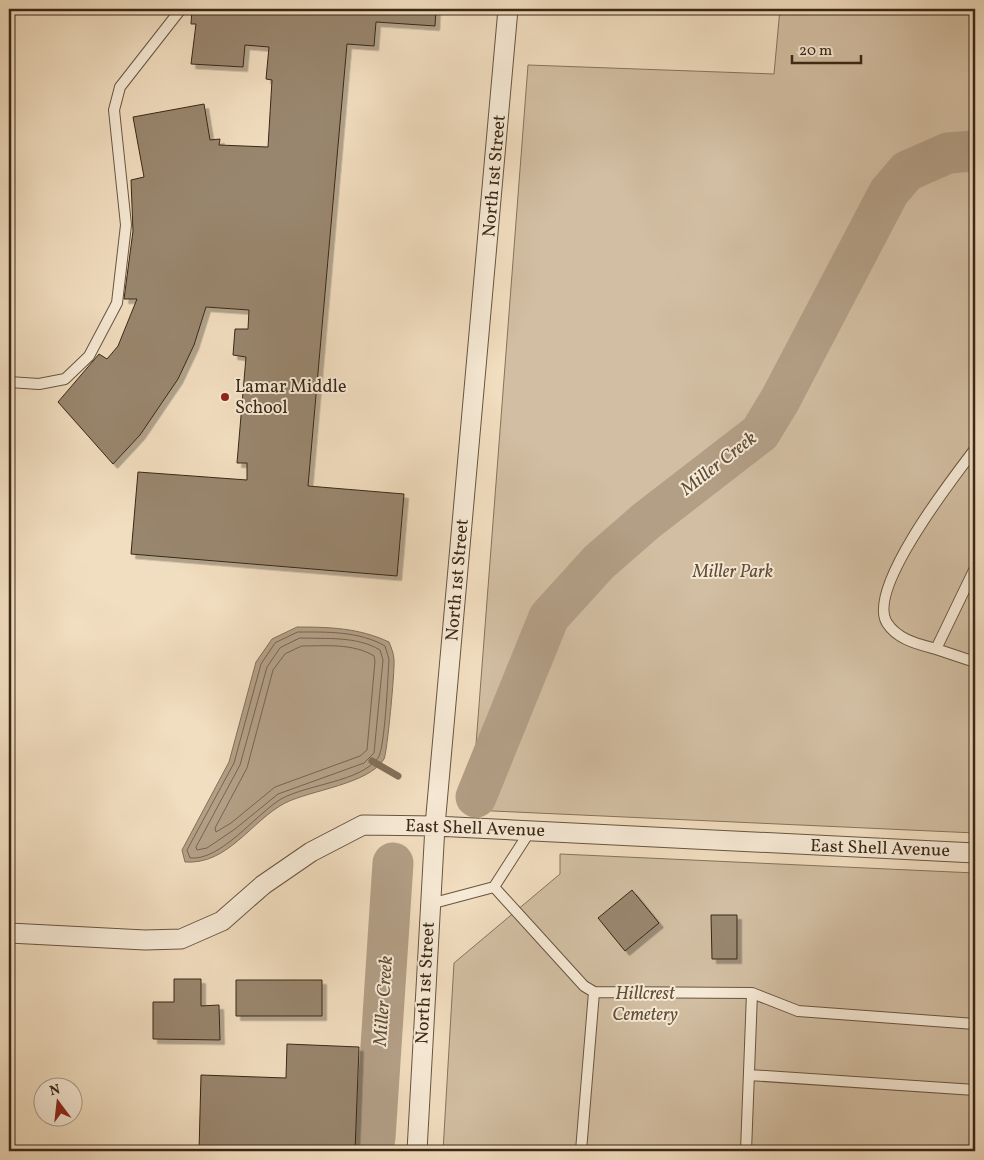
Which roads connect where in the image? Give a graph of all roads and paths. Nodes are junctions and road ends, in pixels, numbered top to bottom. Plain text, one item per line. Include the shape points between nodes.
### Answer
1 (181, 9) edge
2 (508, 9) edge
3 (9, 382) edge
4 (975, 449) edge
5 (975, 568) edge
6 (936, 648) junction
7 (975, 662) edge
8 (435, 826) junction
9 (530, 831) junction
10 (975, 853) edge
11 (494, 887) junction
12 (430, 904) junction
13 (9, 933) edge
14 (594, 992) junction
15 (752, 993) junction
16 (975, 1024) edge
17 (749, 1075) junction
18 (975, 1090) edge
19 (417, 1151) edge
20 (581, 1151) edge
21 (746, 1151) edge

1 - 3 lane via 120,87 114,110 126,225 117,303 89,356 65,379 39,384
2 - 8 street, North 1st Street
4 - 6 lane via 941,493 885,592 882,609 886,622 897,635
5 - 6 lane
6 - 7 lane
8 - 9 street, East Shell Avenue
8 - 12 street, North 1st Street
8 - 13 street, East Shell Avenue via 363,825 303,858 263,885 222,921 182,939
9 - 10 street, East Shell Avenue
9 - 11 lane
11 - 12 lane
11 - 14 lane via 584,986
12 - 19 street, North 1st Street
14 - 15 lane
14 - 20 lane
15 - 16 lane via 798,1011
15 - 17 lane
17 - 18 lane
17 - 21 lane

